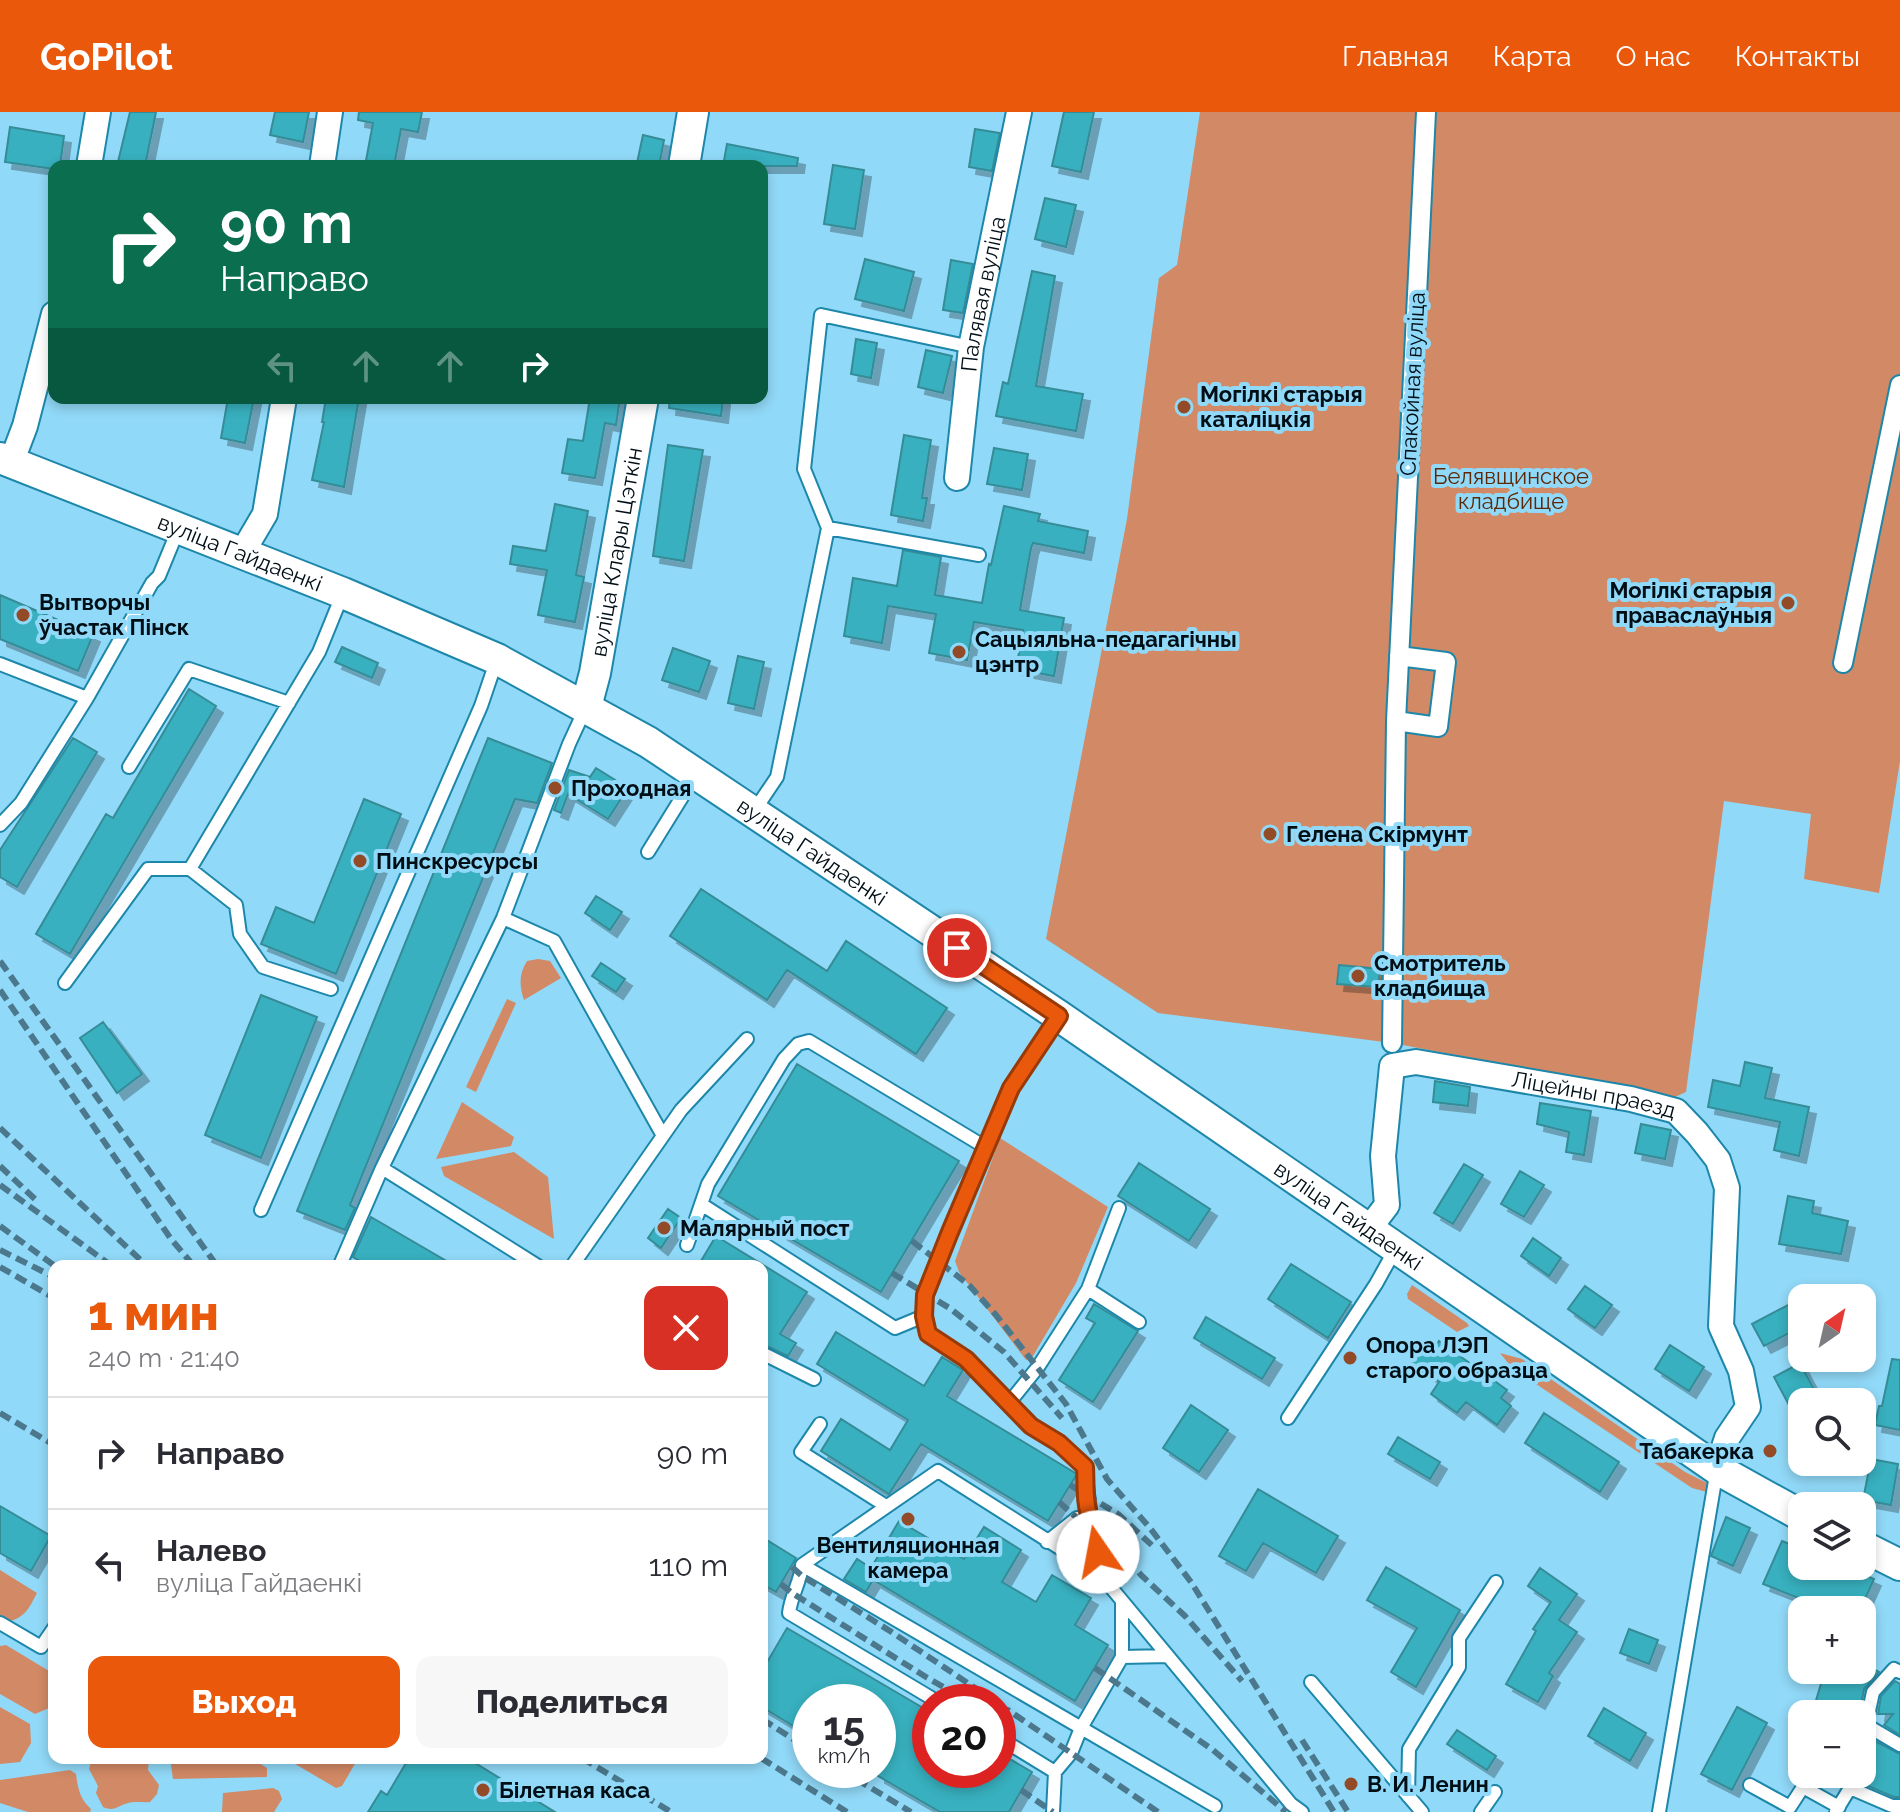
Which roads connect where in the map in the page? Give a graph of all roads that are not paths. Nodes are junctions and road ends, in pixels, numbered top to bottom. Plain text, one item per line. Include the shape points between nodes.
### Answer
1 (98, 112) edge
2 (330, 112) edge
3 (693, 112) edge
4 (1019, 112) edge
5 (1426, 112) edge
6 (90, 160) edge
7 (323, 160) edge
8 (685, 160) edge
9 (48, 337) edge
10 (971, 347) junction
11 (1900, 385) edge
12 (283, 404) edge
13 (642, 404) edge
14 (6, 460) edge
15 (957, 478) dead end
16 (180, 527) junction
17 (828, 528) junction
18 (242, 553) junction
19 (979, 555) dead end
20 (343, 593) junction
21 (1399, 656) junction
22 (497, 659) junction
23 (1843, 663) dead end
24 (0, 664) edge
25 (87, 698) junction
26 (289, 703) junction
27 (586, 707) junction
28 (1396, 721) junction
29 (129, 767) dead end
30 (697, 773) junction
31 (754, 811) junction
32 (0, 825) edge
33 (648, 852) dead end
34 (190, 869) junction
35 (503, 918) junction
36 (65, 983) dead end
37 (331, 989) dead end
38 (1059, 1016) junction
39 (747, 1039) dead end
40 (1392, 1054) junction
41 (662, 1134) junction
42 (985, 1147) junction
43 (382, 1168) junction
44 (701, 1204) junction
45 (1119, 1208) dead end
46 (261, 1210) dead end
47 (1368, 1230) junction
48 (687, 1245) dead end
49 (1396, 1248) junction
50 (342, 1260) edge
51 (528, 1260) edge
52 (576, 1260) edge
53 (1088, 1289) junction
54 (924, 1316) junction
55 (1139, 1322) dead end
56 (768, 1356) edge
57 (814, 1379) dead end
58 (1009, 1403) junction
59 (1288, 1418) dead end
60 (820, 1424) dead end
61 (1717, 1469) junction
62 (886, 1506) junction
63 (1788, 1508) edge
64 (1091, 1520) junction
65 (1047, 1542) junction
66 (1876, 1552) edge
67 (1899, 1561) edge
68 (802, 1565) junction
69 (1099, 1573) junction
70 (1496, 1582) dead end
71 (1122, 1601) junction
72 (0, 1623) edge
73 (48, 1637) edge
74 (1168, 1656) junction
75 (1122, 1657) junction
76 (1900, 1672) edge
77 (1311, 1682) dead end
78 (912, 1686) edge
79 (1871, 1700) edge
80 (1081, 1728) junction
81 (1876, 1735) edge
82 (1900, 1745) edge
83 (1016, 1748) edge
84 (1055, 1772) junction
85 (1750, 1785) dead end
86 (1848, 1788) edge
87 (1862, 1788) edge
88 (1495, 1792) dead end
89 (1408, 1796) junction
90 (1215, 1806) dead end
91 (1900, 1806) edge
92 (1837, 1809) edge
93 (1053, 1812) edge
94 (1302, 1812) edge
95 (1422, 1812) edge
96 (1481, 1812) edge
97 (1659, 1812) edge

1 - 6 street
2 - 7 street
3 - 8 street
4 - 10 street, Палявая вуліца
5 - 21 street, Спакойная вуліца
9 - 14 street via 25,426
10 - 15 street, Палявая вуліца
10 - 17 lane via 821,315 804,469
11 - 23 street
12 - 18 street via 265,514
13 - 27 street, вуліца Клары Цэткін
14 - 16 street, вуліца Гайдаенкі
16 - 18 street, вуліца Гайдаенкі
16 - 25 lane via 159,576
17 - 19 lane
17 - 31 lane via 777,777
18 - 20 street, вуліца Гайдаенкі
20 - 22 street, вуліца Гайдаенкі
20 - 26 lane via 319,652
21 - 28 street, Спакойная вуліца
21 - 28 street via 1446,662 1438,727
22 - 27 street, вуліца Гайдаенкі
22 - 46 lane
24 - 25 lane
25 - 32 lane via 21,803
26 - 29 lane via 189,669
26 - 34 lane
27 - 30 street, вуліца Гайдаенкі
27 - 35 lane
28 - 40 street, Спакойная вуліца
30 - 31 street, вуліца Гайдаенкі
30 - 33 lane
31 - 38 street, вуліца Гайдаенкі
34 - 36 lane via 148,869
34 - 37 lane via 236,905 240,934 263,967
35 - 41 lane via 554,941
35 - 43 lane
38 - 42 lane via 1011,1088
38 - 47 street, вуліца Гайдаенкі
39 - 41 lane
40 - 47 street via 1383,1156 1387,1205
40 - 61 street, Ліцейны праезд via 1631,1099 1676,1111 1697,1133 1718,1160 1727,1188 1721,1326 1741,1371 1748,1407 1727,1438
41 - 52 lane
42 - 44 lane via 809,1041 784,1059
42 - 54 lane via 925,1295
43 - 50 lane
43 - 51 lane
44 - 48 lane
44 - 54 lane via 895,1328
45 - 53 lane
47 - 49 street, вуліца Гайдаенкі
49 - 59 lane
49 - 61 street, вуліца Гайдаенкі
53 - 55 lane
53 - 58 lane
54 - 58 lane via 928,1334 966,1359
56 - 57 lane
58 - 64 lane via 1085,1467
60 - 62 lane via 801,1452
61 - 63 street, вуліца Гайдаенкі
61 - 97 lane
62 - 65 lane via 938,1471
62 - 68 lane
64 - 65 lane via 1077,1518
64 - 69 lane via 1097,1530
65 - 69 lane
66 - 67 street
68 - 78 lane via 789,1613
68 - 80 lane
69 - 71 lane
70 - 89 lane via 1459,1638 1459,1667 1409,1749
71 - 74 lane
71 - 75 lane
72 - 73 lane via 41,1647
74 - 75 lane
74 - 94 lane
75 - 80 lane
76 - 79 lane via 1894,1669
77 - 89 lane
80 - 84 lane via 1071,1753
80 - 90 lane
81 - 82 lane
83 - 84 lane
84 - 93 lane
85 - 92 lane via 1790,1807 1803,1787
86 - 92 lane
87 - 91 lane
88 - 96 lane
89 - 95 lane

